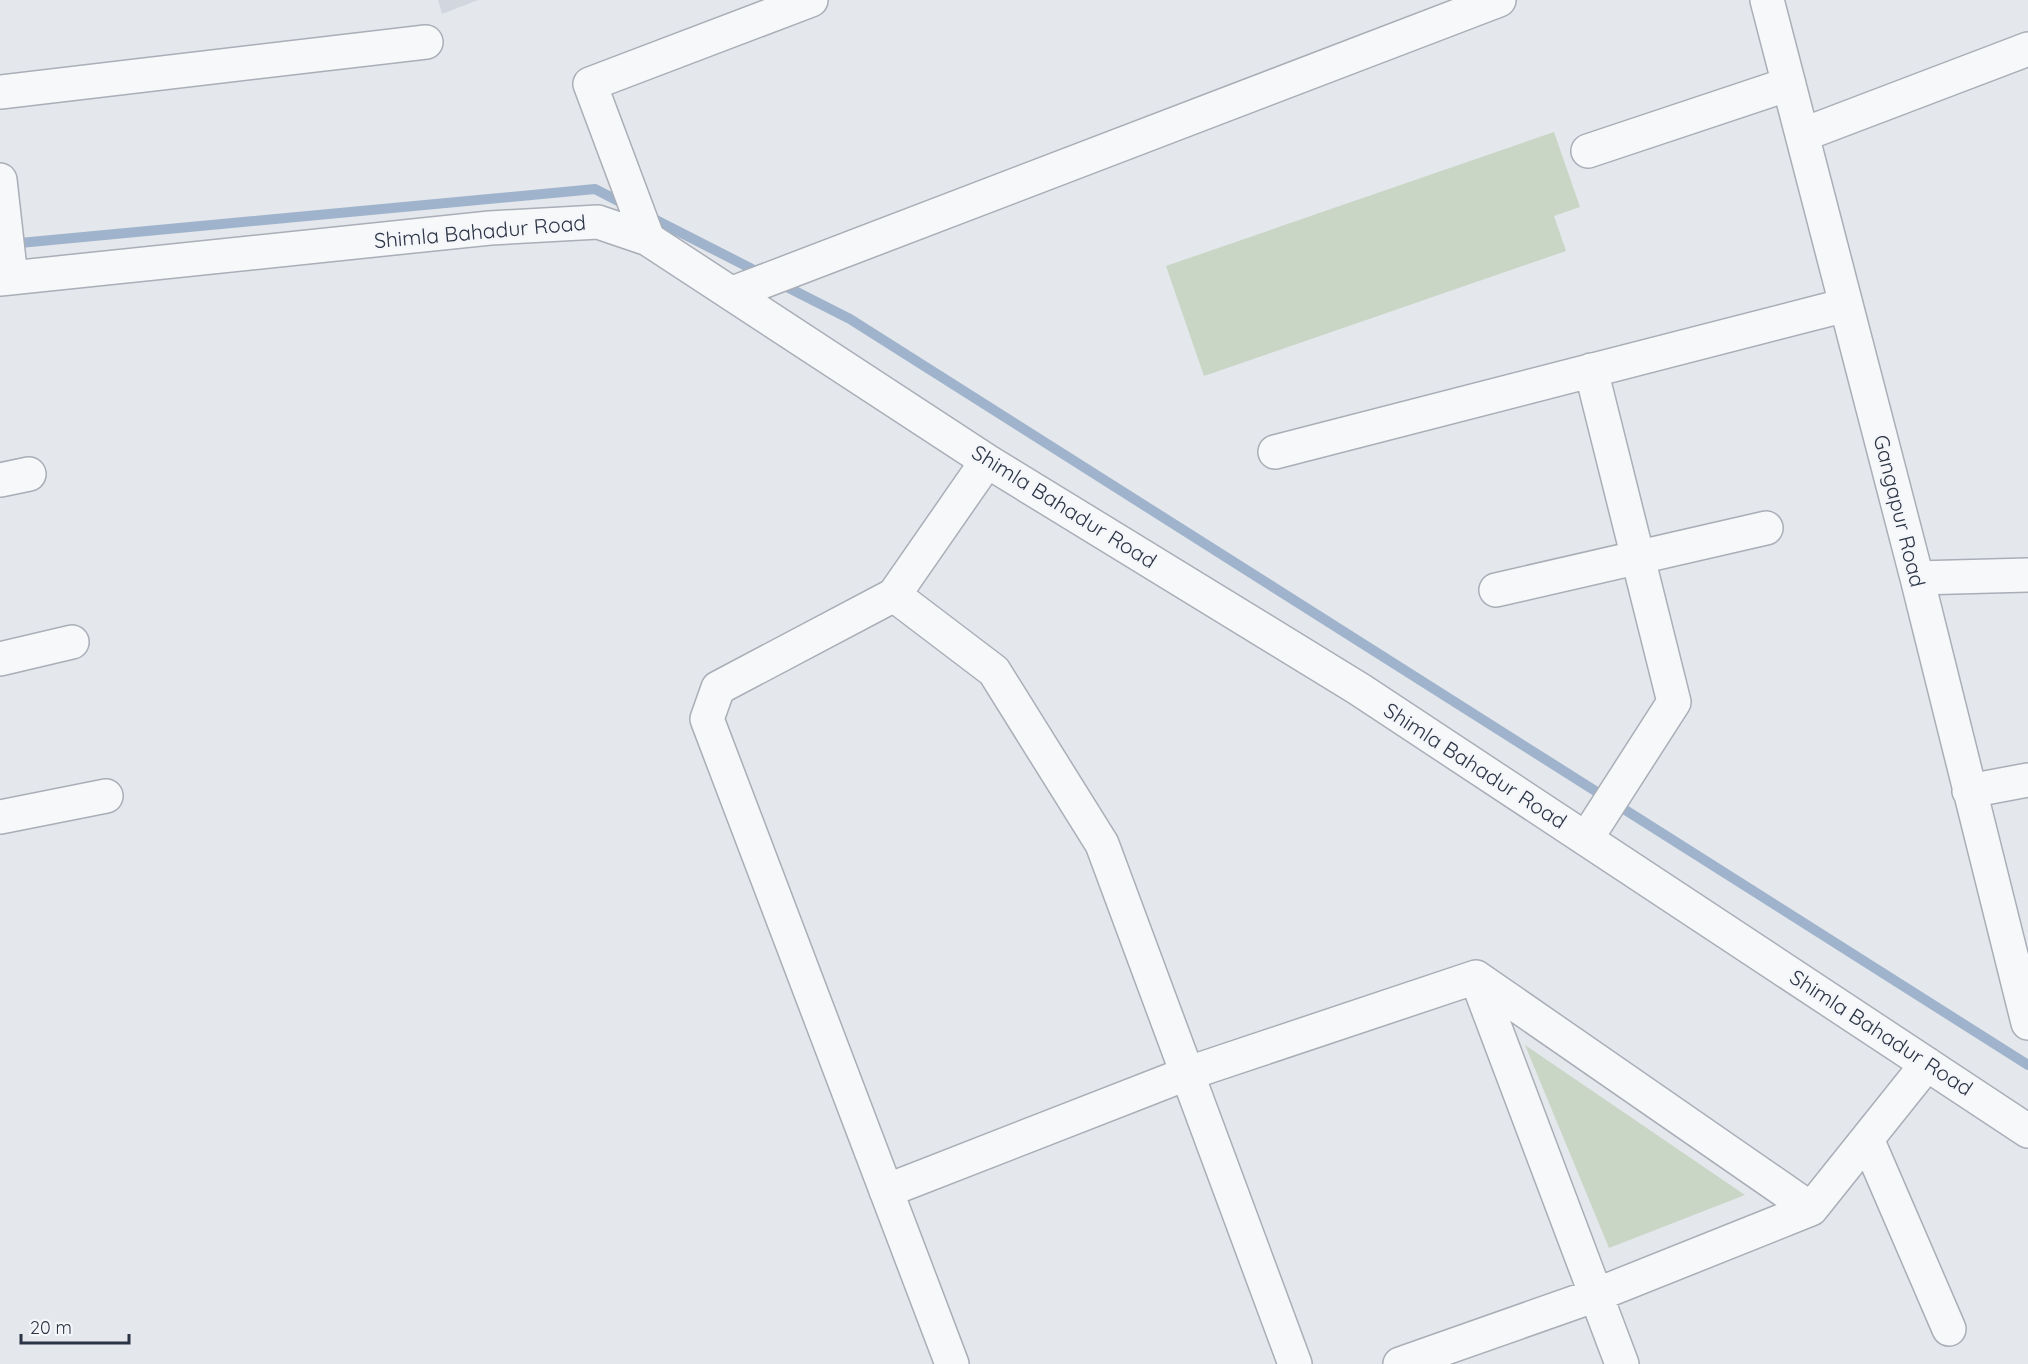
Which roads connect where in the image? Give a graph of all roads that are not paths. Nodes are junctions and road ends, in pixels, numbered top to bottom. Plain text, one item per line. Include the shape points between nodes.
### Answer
1 (811, 0) edge
2 (1499, 0) edge
3 (1767, 0) edge
4 (426, 42) dead end
5 (2028, 49) edge
6 (1789, 84) junction
7 (0, 92) edge
8 (1802, 135) junction
9 (1588, 151) dead end
10 (0, 180) edge
11 (648, 239) junction
12 (6, 279) edge
13 (733, 293) junction
14 (1846, 305) junction
15 (1591, 370) junction
16 (1275, 452) dead end
17 (987, 461) junction
18 (1766, 528) dead end
19 (1638, 559) junction
20 (2028, 575) edge
21 (1917, 578) junction
22 (1496, 590) dead end
23 (894, 595) junction
24 (72, 642) dead end
25 (0, 659) edge
26 (2028, 780) edge
27 (1969, 790) junction
28 (106, 796) dead end
29 (0, 817) edge
30 (1586, 838) junction
31 (1476, 977) junction
32 (2028, 1023) edge
33 (1927, 1064) junction
34 (1186, 1074) junction
35 (2028, 1131) edge
36 (1867, 1139) junction
37 (886, 1191) junction
38 (1811, 1209) junction
39 (1596, 1295) junction
40 (1949, 1329) dead end
41 (952, 1364) edge
42 (1295, 1364) edge
43 (1401, 1364) edge
44 (1622, 1364) edge

1 - 11 street via 590,84
2 - 13 street
3 - 6 street, Gangapur Road
4 - 7 street
5 - 8 street
6 - 8 street, Gangapur Road
6 - 9 street
8 - 14 street, Gangapur Road
10 - 12 street
11 - 12 street, Shimla Bahadur Road via 598,222 490,228
11 - 13 street, Shimla Bahadur Road
13 - 17 street, Shimla Bahadur Road
14 - 15 street
14 - 21 street, Gangapur Road
15 - 16 street
15 - 19 street
17 - 23 street
17 - 30 street, Shimla Bahadur Road via 1359,689
18 - 19 street
19 - 22 street
19 - 30 street via 1674,702
20 - 21 street
21 - 27 street, Gangapur Road
23 - 34 street via 994,671 1101,844
23 - 37 street via 718,688 707,719
24 - 25 street
26 - 27 street
27 - 32 street, Gangapur Road
28 - 29 street
30 - 33 street, Shimla Bahadur Road
31 - 34 street
31 - 38 street
31 - 39 street
33 - 35 street, Shimla Bahadur Road
33 - 36 street
34 - 37 street
34 - 42 street
36 - 38 street
36 - 40 street
37 - 41 street
38 - 39 street
39 - 43 street
39 - 44 street

